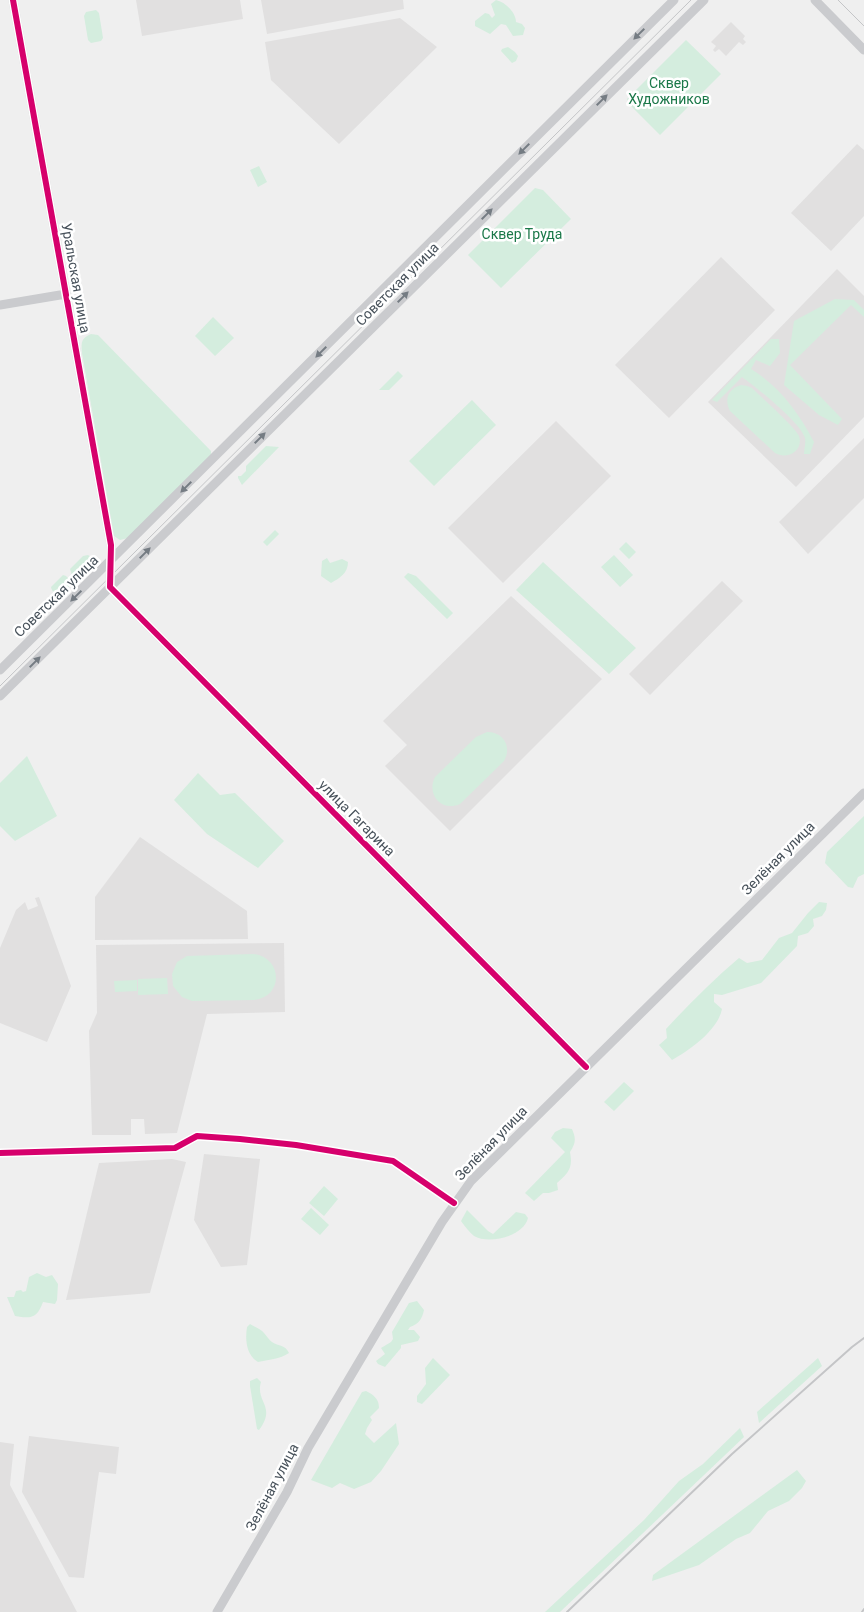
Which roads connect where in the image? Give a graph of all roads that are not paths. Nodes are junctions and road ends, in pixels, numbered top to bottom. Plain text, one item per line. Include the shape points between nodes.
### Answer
1 (13, 0) edge
2 (674, 0) edge
3 (704, 0) edge
4 (815, 0) edge
5 (864, 50) edge
6 (66, 294) junction
7 (0, 305) edge
8 (111, 562) junction
9 (110, 587) junction
10 (0, 670) edge
11 (0, 696) edge
12 (864, 793) edge
13 (586, 1067) junction
14 (0, 1153) edge
15 (454, 1203) junction
16 (217, 1612) edge

1 - 6 main road, Уральская улица
2 -> 8 main road, Советская улица
9 -> 3 main road, Советская улица
4 - 5 main road
6 - 7 main road
6 - 8 main road, Уральская улица via 111,545
8 - 9 main road, Советская улица
8 -> 10 main road, Советская улица
11 -> 9 main road, Советская улица
9 - 13 main road, улица Гагарина
12 - 13 main road, Зелёная улица
13 - 15 main road, Зелёная улица via 471,1181
14 - 15 street via 175,1148 197,1136 296,1145 393,1161
15 - 16 main road, Зелёная улица via 308,1448 287,1492

